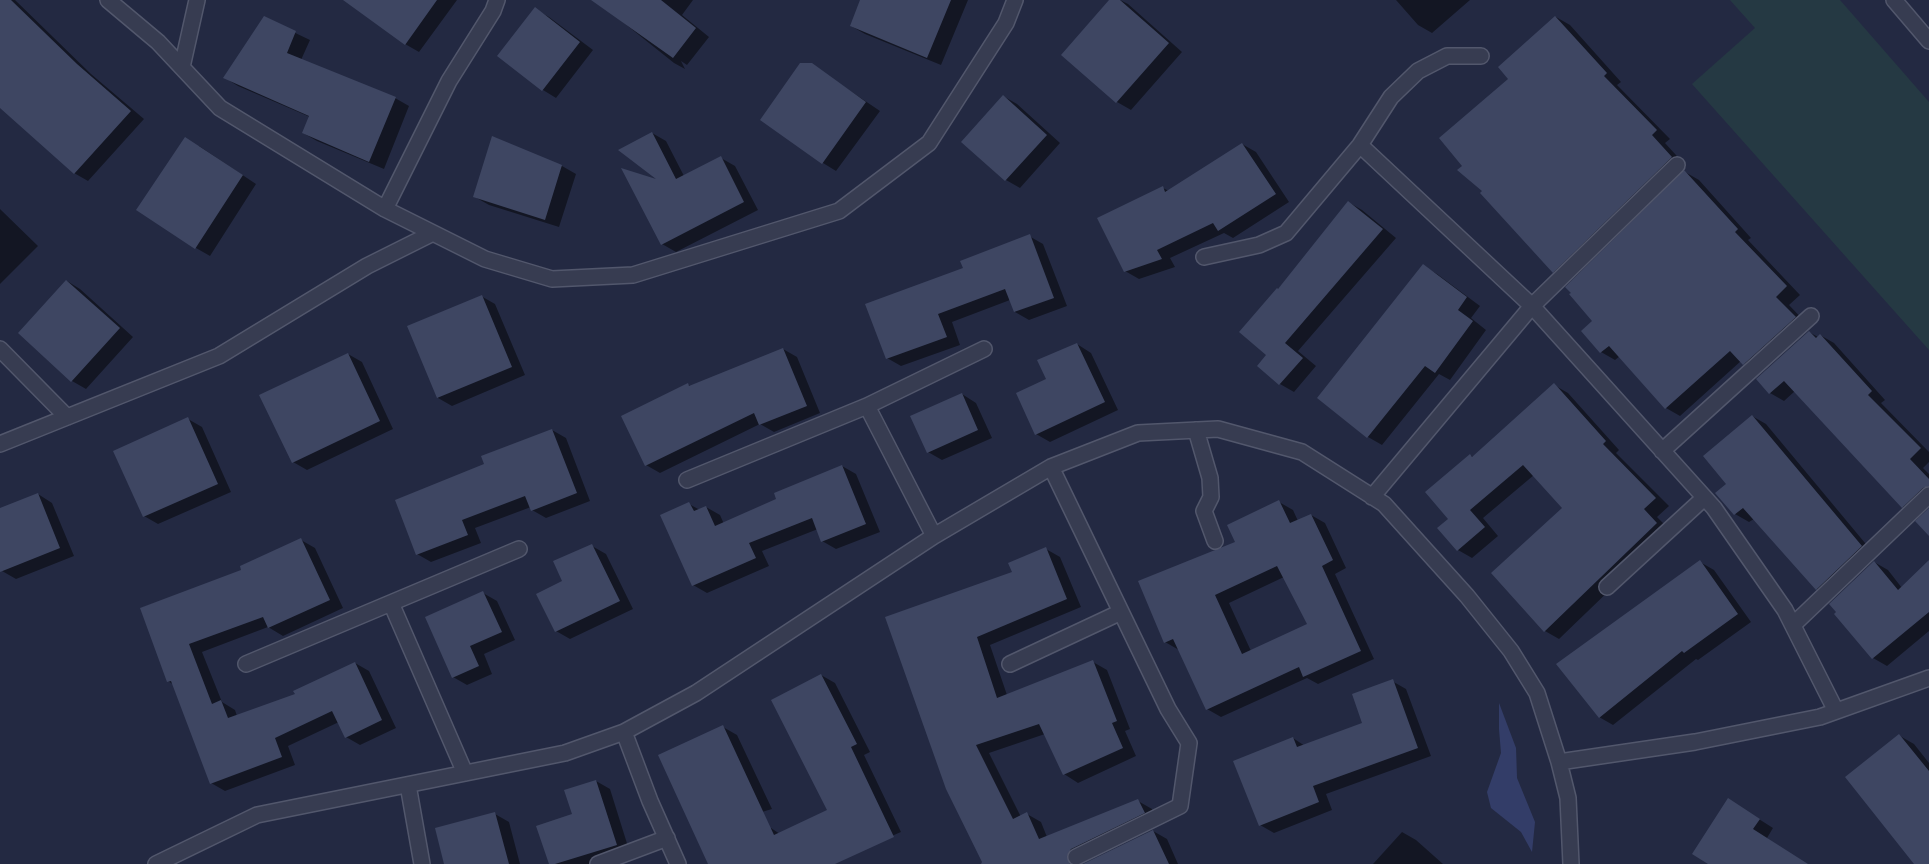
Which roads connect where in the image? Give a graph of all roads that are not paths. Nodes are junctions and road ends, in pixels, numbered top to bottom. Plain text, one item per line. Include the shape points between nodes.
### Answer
1 (108, 0) edge
2 (197, 0) edge
3 (497, 0) edge
4 (1015, 0) edge
5 (1894, 0) edge
6 (1929, 41) edge
7 (1481, 56) dead end
8 (182, 67) junction
9 (1360, 145) junction
10 (1677, 165) dead end
11 (385, 209) junction
12 (434, 233) junction
13 (1204, 257) dead end
14 (1532, 306) junction
15 (1811, 316) dead end
16 (0, 348) edge
17 (984, 349) dead end
18 (867, 406) junction
19 (67, 417) junction
20 (1196, 430) junction
21 (0, 444) edge
22 (1662, 451) junction
23 (1051, 467) junction
24 (687, 480) dead end
25 (1929, 495) edge
26 (1372, 497) junction
27 (1704, 498) junction
28 (934, 536) junction
29 (1215, 541) dead end
30 (519, 549) dead end
31 (1607, 587) dead end
32 (392, 603) junction
33 (1121, 612) junction
34 (1792, 625) junction
35 (246, 664) dead end
36 (1010, 664) dead end
37 (1929, 678) edge
38 (1836, 711) junction
39 (624, 732) junction
40 (1558, 762) junction
41 (465, 773) junction
42 (408, 784) junction
43 (667, 838) junction
44 (1076, 857) dead end
45 (156, 864) edge
46 (422, 864) edge
47 (598, 864) edge
48 (678, 864) edge
49 (1571, 864) edge

1 - 8 street
2 - 8 street
3 - 11 street via 493,12 449,80
4 - 12 street via 1006,23 930,143 839,210 633,275 552,279 485,259
5 - 6 street
7 - 9 street via 1447,56 1418,71 1391,97
8 - 11 street via 220,108
9 - 13 street via 1286,233 1259,245
9 - 14 street
10 - 14 street
11 - 12 street
12 - 19 street via 367,266 219,356
14 - 22 street
14 - 26 street
15 - 22 street
16 - 19 street
17 - 18 street
18 - 24 street
18 - 28 street
19 - 21 street
20 - 23 street via 1138,433
20 - 26 street via 1218,429 1302,452
20 - 29 street via 1210,478 1211,497 1204,512
22 - 27 street
23 - 28 street
23 - 33 street
25 - 34 street
26 - 40 street via 1384,504 1467,596 1511,651 1537,693
27 - 31 street
27 - 34 street via 1785,610
28 - 39 street via 696,693
30 - 32 street
32 - 35 street
32 - 41 street
33 - 36 street
33 - 44 street via 1168,709 1189,743 1180,806
34 - 38 street
37 - 38 street
38 - 40 street via 1695,742
39 - 41 street via 565,754
39 - 43 street
40 - 49 street via 1568,798
41 - 42 street
42 - 45 street via 257,814
42 - 46 street
43 - 47 street
43 - 48 street

